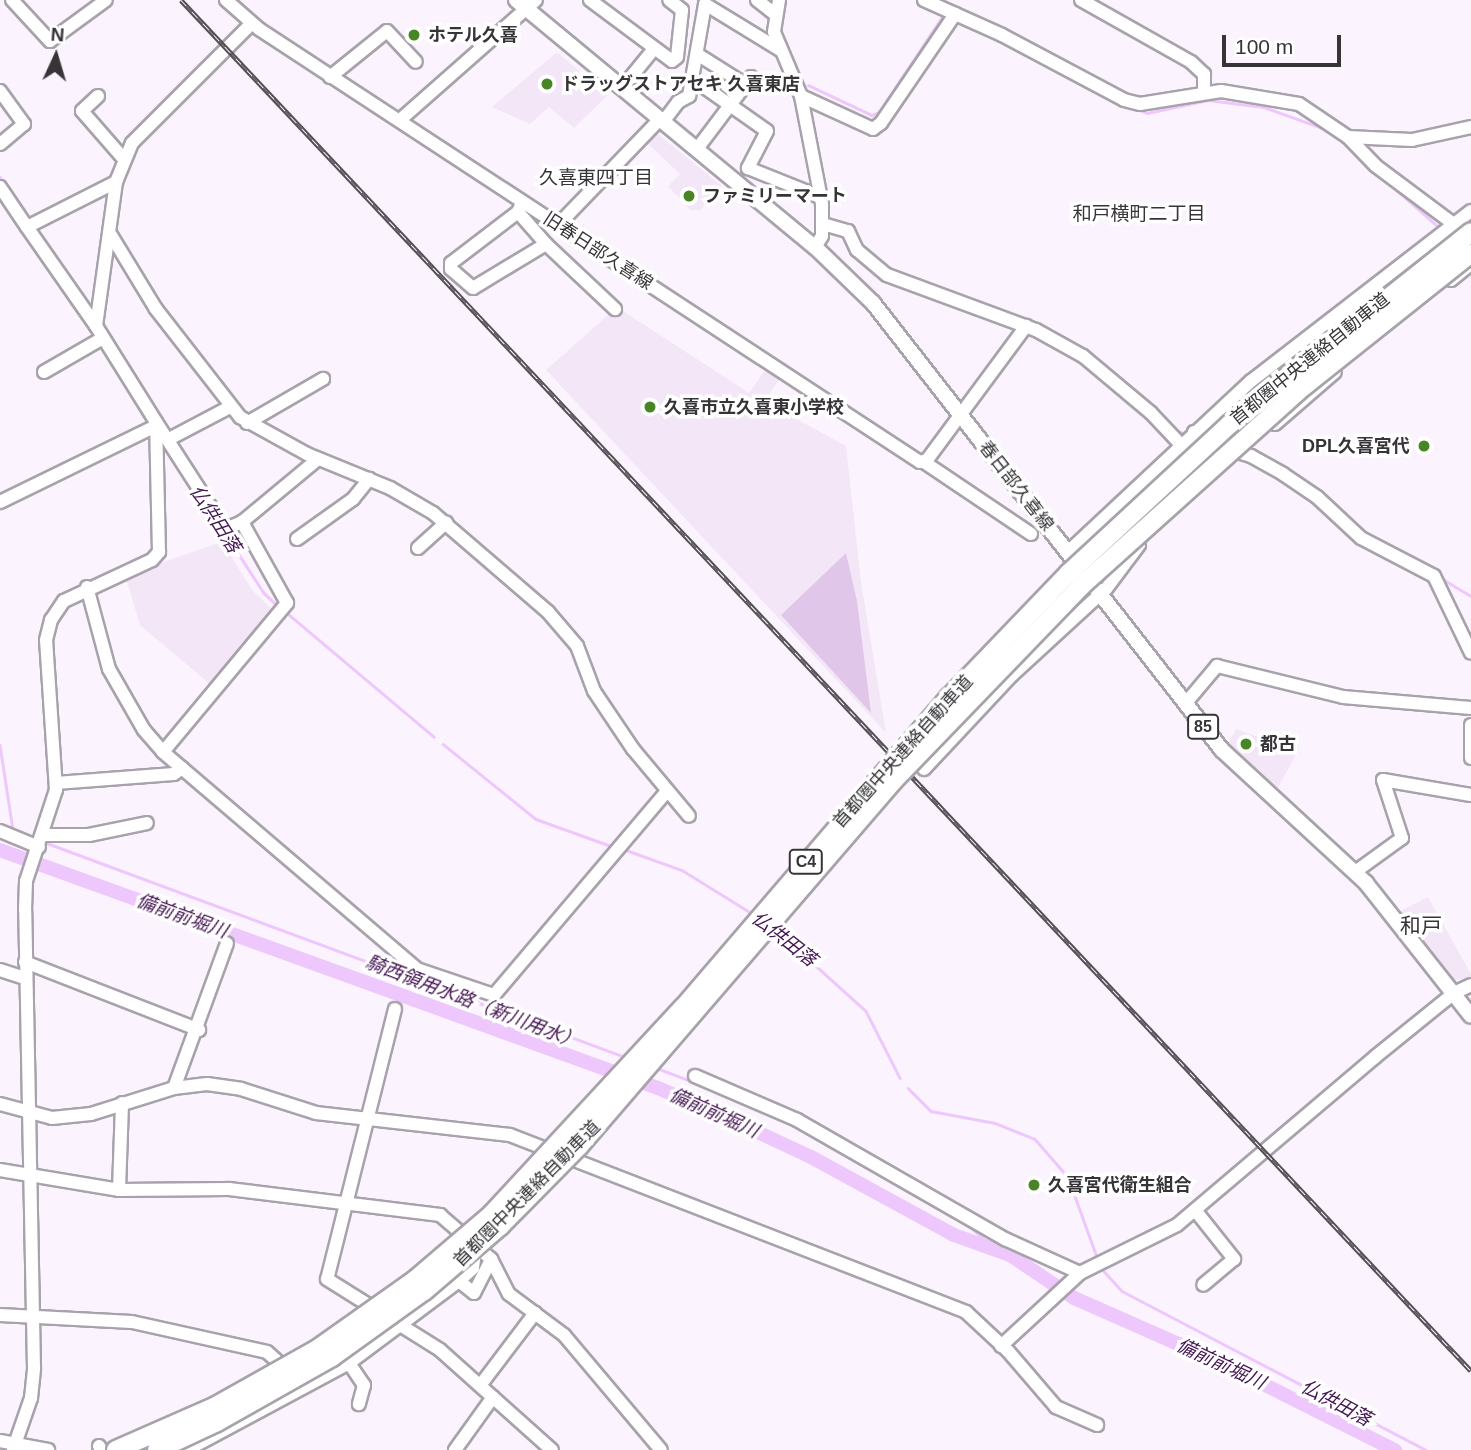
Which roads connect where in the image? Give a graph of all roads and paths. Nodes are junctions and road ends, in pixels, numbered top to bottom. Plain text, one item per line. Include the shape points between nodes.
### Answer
1 (5, 0) edge
2 (12, 0) edge
3 (106, 0) edge
4 (226, 0) edge
5 (590, 0) edge
6 (669, 0) edge
7 (757, 0) edge
8 (779, 0) edge
9 (923, 0) edge
10 (1081, 0) edge
11 (527, 3) edge
12 (0, 4) edge
13 (775, 14) junction
14 (955, 14) junction
15 (251, 24) junction
16 (653, 50) junction
17 (780, 50) junction
18 (698, 54) junction
19 (416, 62) dead end
20 (330, 77) junction
21 (693, 79) junction
22 (622, 88) junction
23 (0, 91) edge
24 (1204, 91) junction
25 (98, 96) dead end
26 (801, 96) junction
27 (731, 106) junction
28 (400, 120) junction
29 (661, 120) junction
30 (1471, 127) edge
31 (1348, 137) junction
32 (0, 144) edge
33 (697, 149) junction
34 (123, 158) junction
35 (755, 171) junction
36 (116, 182) junction
37 (0, 187) edge
38 (743, 187) junction
39 (820, 197) junction
40 (520, 207) junction
41 (1471, 211) edge
42 (823, 224) junction
43 (558, 225) junction
44 (1451, 226) junction
45 (27, 227) junction
46 (1471, 235) edge
47 (111, 236) junction
48 (547, 244) junction
49 (816, 247) junction
50 (1471, 253) edge
51 (1471, 264) edge
52 (615, 309) dead end
53 (96, 326) junction
54 (1026, 326) junction
55 (103, 338) junction
56 (44, 372) dead end
57 (323, 379) dead end
58 (230, 407) junction
59 (960, 415) junction
60 (247, 423) junction
61 (155, 424) junction
62 (1194, 432) junction
63 (169, 439) junction
64 (1182, 444) junction
65 (1240, 453) junction
66 (318, 458) junction
67 (924, 462) junction
68 (1211, 478) junction
69 (369, 479) junction
70 (0, 502) edge
71 (243, 522) junction
72 (446, 523) junction
73 (1031, 534) dead end
74 (297, 540) dead end
75 (418, 548) dead end
76 (1067, 552) junction
77 (87, 587) junction
78 (1100, 594) junction
79 (1471, 653) edge
80 (1185, 704) junction
81 (1471, 708) edge
82 (1471, 725) edge
83 (1471, 743) edge
84 (163, 752) junction
85 (1471, 758) edge
86 (182, 768) junction
87 (924, 769) dead end
88 (56, 783) junction
89 (667, 791) junction
90 (1471, 795) edge
91 (689, 816) dead end
92 (147, 823) dead end
93 (0, 831) edge
94 (41, 841) junction
95 (1355, 872) junction
96 (228, 943) dead end
97 (25, 962) junction
98 (0, 970) edge
99 (25, 978) junction
100 (1471, 985) edge
101 (1454, 993) junction
102 (395, 1009) dead end
103 (1471, 1016) edge
104 (199, 1030) junction
105 (695, 1076) dead end
106 (174, 1088) junction
107 (122, 1103) junction
108 (0, 1104) edge
109 (29, 1115) junction
110 (366, 1121) junction
111 (0, 1170) edge
112 (29, 1177) junction
113 (119, 1189) junction
114 (346, 1200) junction
115 (1195, 1210) junction
116 (476, 1246) junction
117 (491, 1259) junction
118 (1080, 1273) junction
119 (459, 1282) junction
120 (1203, 1284) dead end
121 (535, 1313) junction
122 (0, 1315) edge
123 (33, 1320) junction
124 (400, 1328) junction
125 (1001, 1346) junction
126 (295, 1350) dead end
127 (276, 1360) dead end
128 (346, 1364) junction
129 (482, 1383) junction
130 (493, 1397) junction
131 (359, 1404) dead end
132 (1097, 1425) dead end
133 (0, 1441) edge
134 (15, 1447) edge
135 (105, 1449) edge
136 (48, 1450) edge
137 (157, 1450) edge
138 (187, 1450) edge
139 (455, 1450) edge
140 (552, 1450) edge
141 (661, 1450) edge

1 - 12 street
2 - 3 street via 50,40
4 - 15 street, 旧春日部久喜線
5 - 16 street
6 - 16 street via 682,10 677,57 667,60
7 - 13 street
8 - 13 street
9 - 14 street
10 - 24 street via 1191,62 1204,75
11 - 22 main road, 春日部久喜線 / 85
11 - 28 street
13 - 17 street
14 - 24 street via 1124,100 1160,102
14 - 26 street via 873,129
15 - 20 street, 旧春日部久喜線
15 - 34 street via 137,138
16 - 22 street
17 - 18 street via 705,4
17 - 26 street
18 - 21 street
18 - 27 street via 748,81
19 - 20 street via 387,30
20 - 28 street, 旧春日部久喜線
21 - 27 street
21 - 29 street via 689,96
22 - 29 main road, 春日部久喜線 / 85
23 - 32 street via 24,124
24 - 31 street via 1298,104
25 - 34 street via 82,111
26 - 39 street
27 - 33 street
27 - 35 street via 767,131 748,165
28 - 40 street, 旧春日部久喜線
29 - 33 main road, 春日部久喜線 / 85
29 - 43 street
30 - 31 street via 1412,140
31 - 44 street
33 - 38 main road, 春日部久喜線 / 85
34 - 36 street
35 - 38 street
35 - 39 street
36 - 45 street
36 - 47 street
37 - 45 street
38 - 49 main road, 春日部久喜線 / 85
39 - 42 street
40 - 43 street, 旧春日部久喜線
40 - 48 street
40 - 48 street via 451,262 451,269 473,288
41 - 44 street
42 - 49 street
42 - 54 street via 848,231 863,257 887,275
43 - 67 street, 旧春日部久喜線
44 - 46 street
44 - 62 street via 1327,320
45 - 53 street
46 - 135 highway, 首都圏中央連絡自動車道 / C4, bridge via 1230,424 1061,581 950,696 683,1008 565,1141 491,1215 415,1280 319,1348 214,1407
47 - 53 street
47 - 58 street via 156,309
48 - 52 street
49 - 59 main road, 春日部久喜線 / 85 via 873,303
50 - 137 highway, 首都圏中央連絡自動車道 / C4, bridge via 1226,452 1072,595 893,781 579,1146 491,1234 424,1291 332,1357 229,1416
51 - 65 street
53 - 55 street
54 - 59 street
54 - 64 street via 1104,371
55 - 56 street
55 - 61 street
57 - 60 street
58 - 60 street
58 - 63 street
59 - 67 street
59 - 76 main road, 春日部久喜線 / 85
60 - 66 street
61 - 63 street
61 - 70 street
61 - 77 street via 157,557
62 - 64 street
62 - 65 street via 1205,442
63 - 71 street via 225,529
64 - 68 street
64 - 76 street
65 - 68 street
65 - 79 street via 1301,485 1361,538 1434,576
66 - 69 street
66 - 71 street
67 - 73 street, 旧春日部久喜線
68 - 78 street via 1129,555
69 - 72 street
69 - 74 street via 353,499
71 - 84 street via 287,603
72 - 75 street
72 - 89 street via 548,612 577,646 594,691
76 - 78 main road, 春日部久喜線 / 85
77 - 84 street via 109,669 144,730
77 - 88 street via 64,601 51,620 46,640
78 - 80 main road, 春日部久喜線 / 85
78 - 87 street via 1012,675
80 - 81 street via 1217,666 1343,698
80 - 95 main road, 春日部久喜線 / 85 via 1235,766
82 - 83 street
83 - 85 street
84 - 86 street
86 - 88 street via 174,774
86 - 89 street via 417,969 494,995
88 - 94 street
89 - 91 street
90 - 95 street via 1383,780 1402,838
92 - 94 street
93 - 94 street
94 - 97 street via 29,871
95 - 101 main road, 春日部久喜線 / 85
96 - 104 street
97 - 99 street
97 - 104 street
98 - 99 street
99 - 109 street
100 - 101 street
101 - 103 main road, 春日部久喜線 / 85
101 - 115 street
102 - 110 street
104 - 106 street
105 - 118 street via 797,1120 1005,1238
106 - 107 street
106 - 110 street via 207,1084 241,1089 316,1113
107 - 109 street via 91,1114
107 - 113 street
108 - 109 street
109 - 112 street
110 - 114 street
110 - 125 street via 510,1135 966,1312
111 - 112 street
112 - 113 street
112 - 123 street
113 - 114 street via 229,1189
114 - 116 street via 440,1215
114 - 124 street via 327,1279
115 - 118 street via 1155,1239
115 - 120 street via 1234,1259
116 - 117 street
116 - 119 street via 473,1268
117 - 119 street via 474,1293
117 - 121 street via 509,1294
118 - 125 street
119 - 124 street
121 - 129 street
121 - 141 street via 564,1335
122 - 123 street
123 - 127 street via 132,1322 267,1352
123 - 134 street via 31,1398
124 - 128 street
124 - 129 street via 440,1350
125 - 132 street via 1056,1407
126 - 128 street via 299,1356
128 - 131 street via 364,1385
128 - 138 street
129 - 130 street
130 - 139 street
130 - 140 street
133 - 134 street
134 - 136 street

